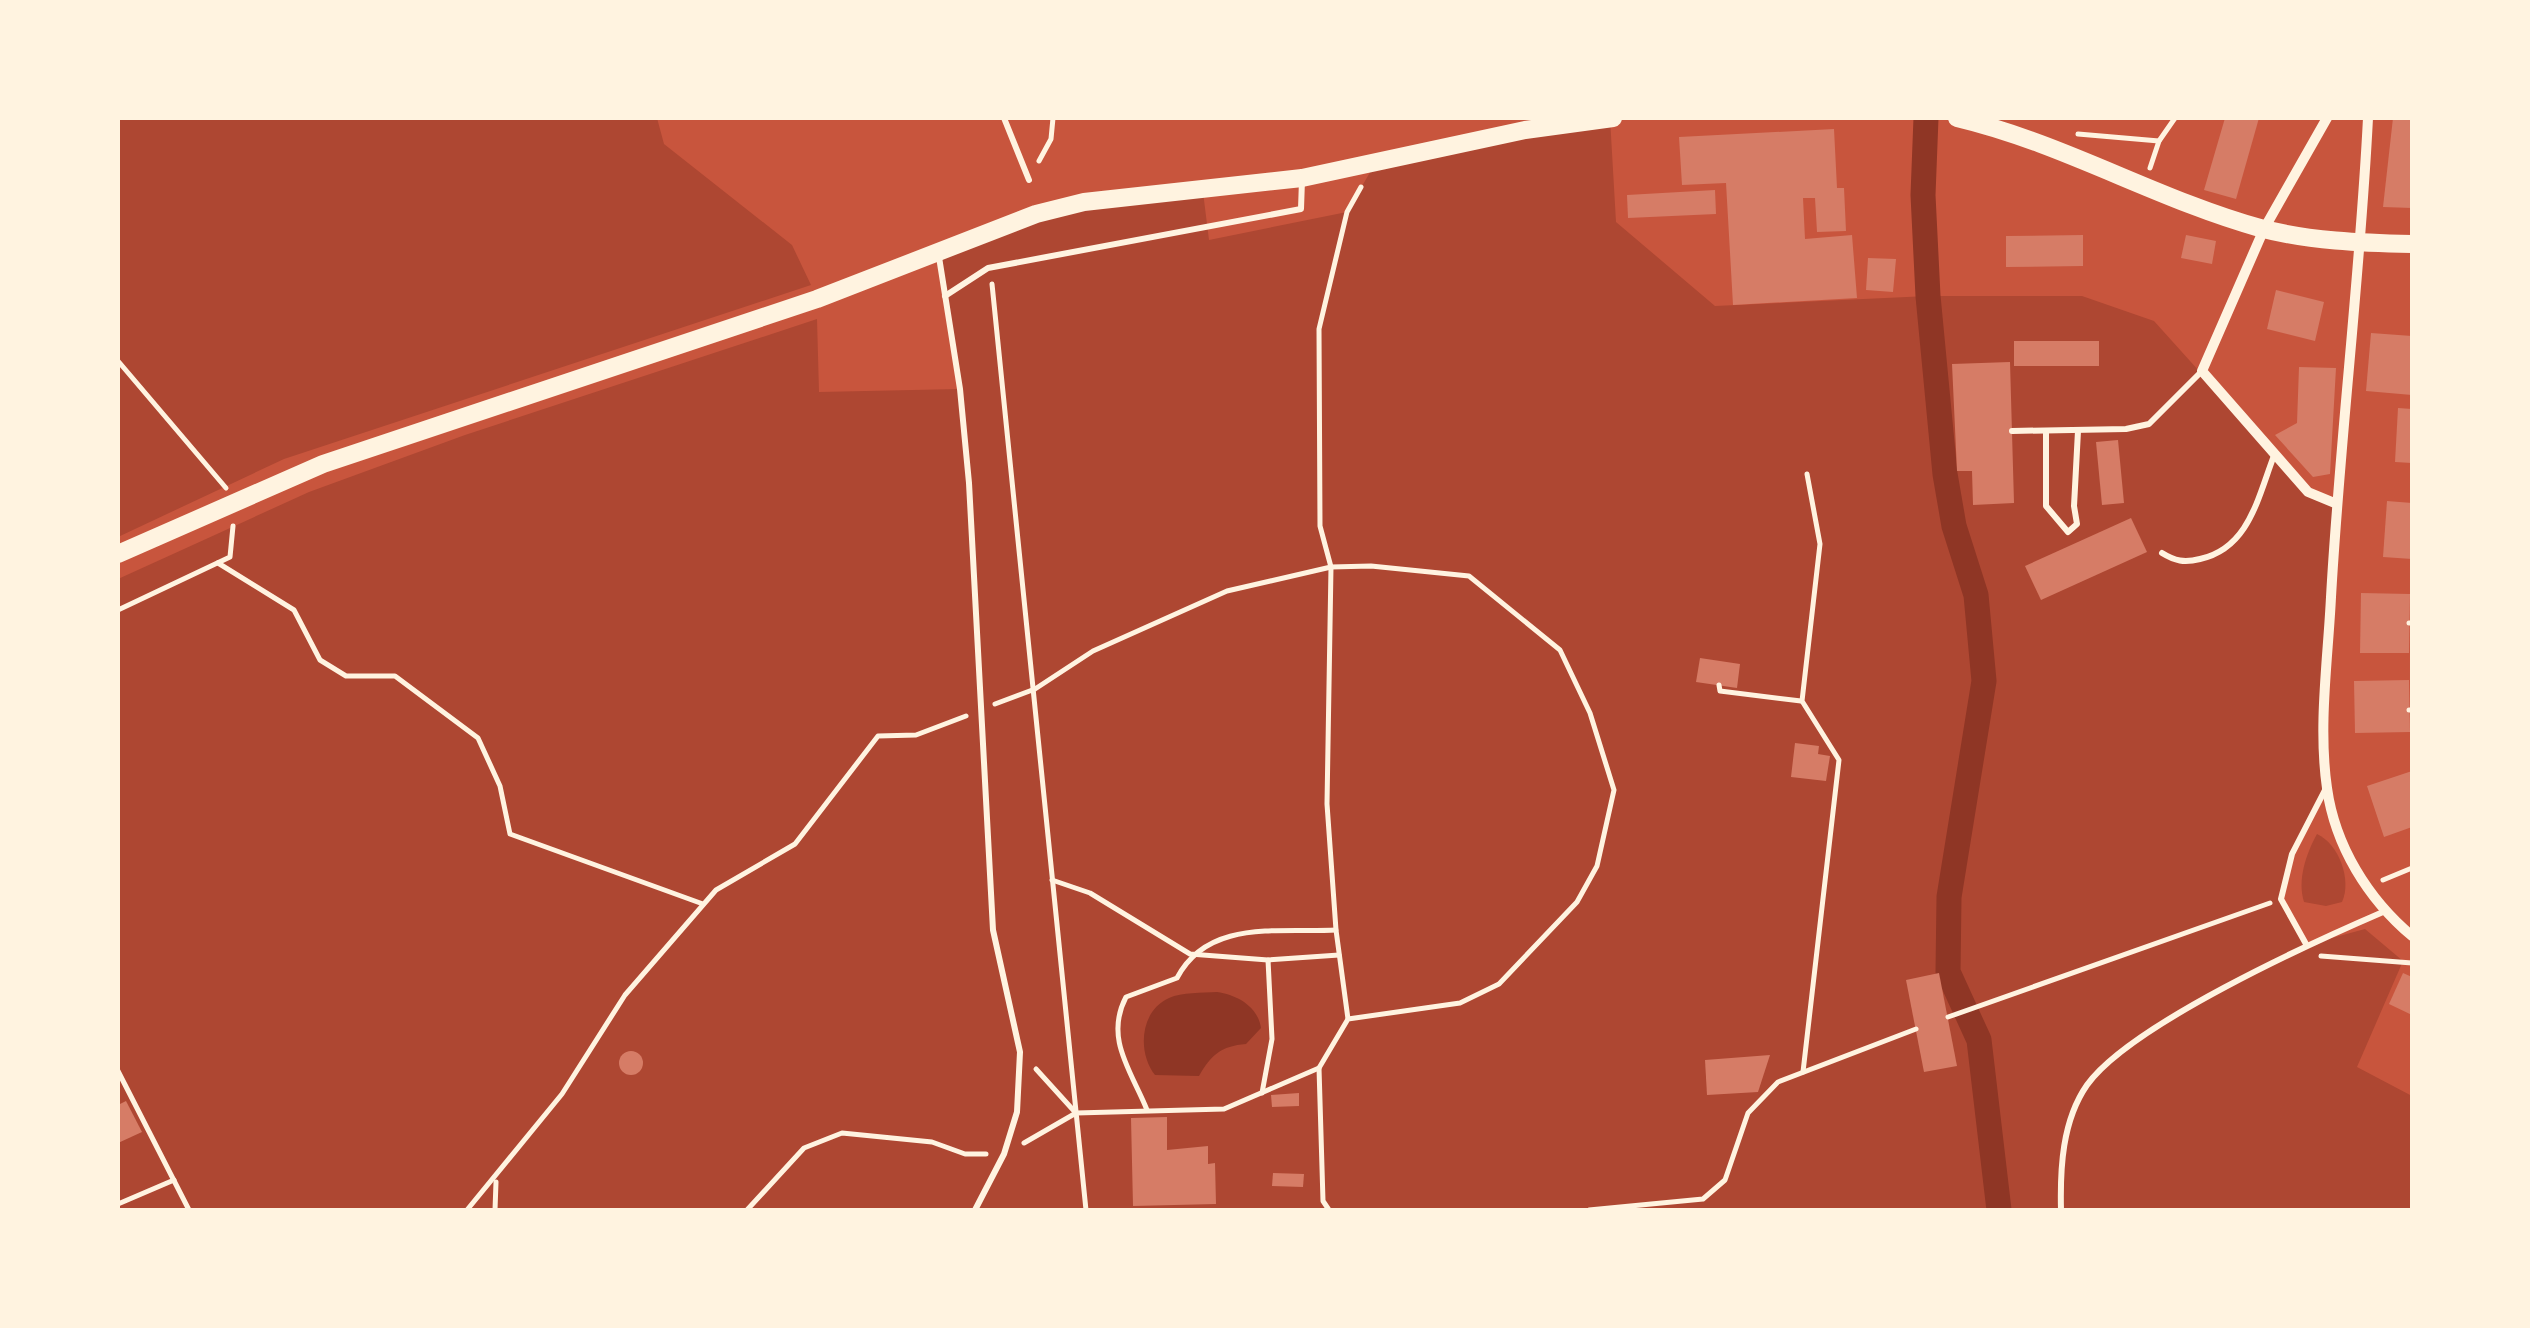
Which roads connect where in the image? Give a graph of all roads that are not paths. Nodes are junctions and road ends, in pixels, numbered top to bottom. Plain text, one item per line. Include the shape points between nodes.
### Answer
1 (1004, 118) edge
2 (1614, 118) edge
3 (2327, 118) edge
4 (2368, 118) edge
5 (1965, 119) edge
6 (1522, 124) edge
7 (1302, 178) junction
8 (1029, 180) dead end
9 (2264, 230) junction
10 (2362, 243) junction
11 (2412, 244) edge
12 (937, 249) junction
13 (945, 296) junction
14 (2202, 371) junction
15 (2012, 431) dead end
16 (2046, 431) junction
17 (2078, 431) junction
18 (2275, 452) junction
19 (2338, 504) junction
20 (2162, 553) dead end
21 (118, 554) edge
22 (2327, 787) junction
23 (2383, 912) junction
24 (2412, 936) edge
25 (2306, 945) junction
26 (975, 1210) edge
27 (2062, 1210) edge

1 - 8 lane
2 - 6 main road
3 - 9 street
4 - 10 street
5 - 9 main road
6 - 7 main road
7 - 12 main road via 1084,202
7 - 13 lane via 1301,209 988,268
9 - 10 main road
9 - 14 street
10 - 11 main road
10 - 19 street
12 - 13 lane
12 - 21 main road via 817,298 323,464
13 - 26 lane via 969,484 993,930 1020,1052 1017,1112
14 - 17 lane via 2149,424
14 - 18 street
15 - 16 lane
16 - 17 lane
16 - 17 lane via 2046,506 2068,532 2077,524
18 - 19 street via 2308,492
18 - 20 lane via 2244,532 2228,549 2192,561
19 - 22 street
22 - 23 street via 2340,836
22 - 25 lane via 2292,854 2281,899
23 - 24 street
23 - 25 lane
25 - 27 lane via 2117,1051 2086,1086 2067,1128

